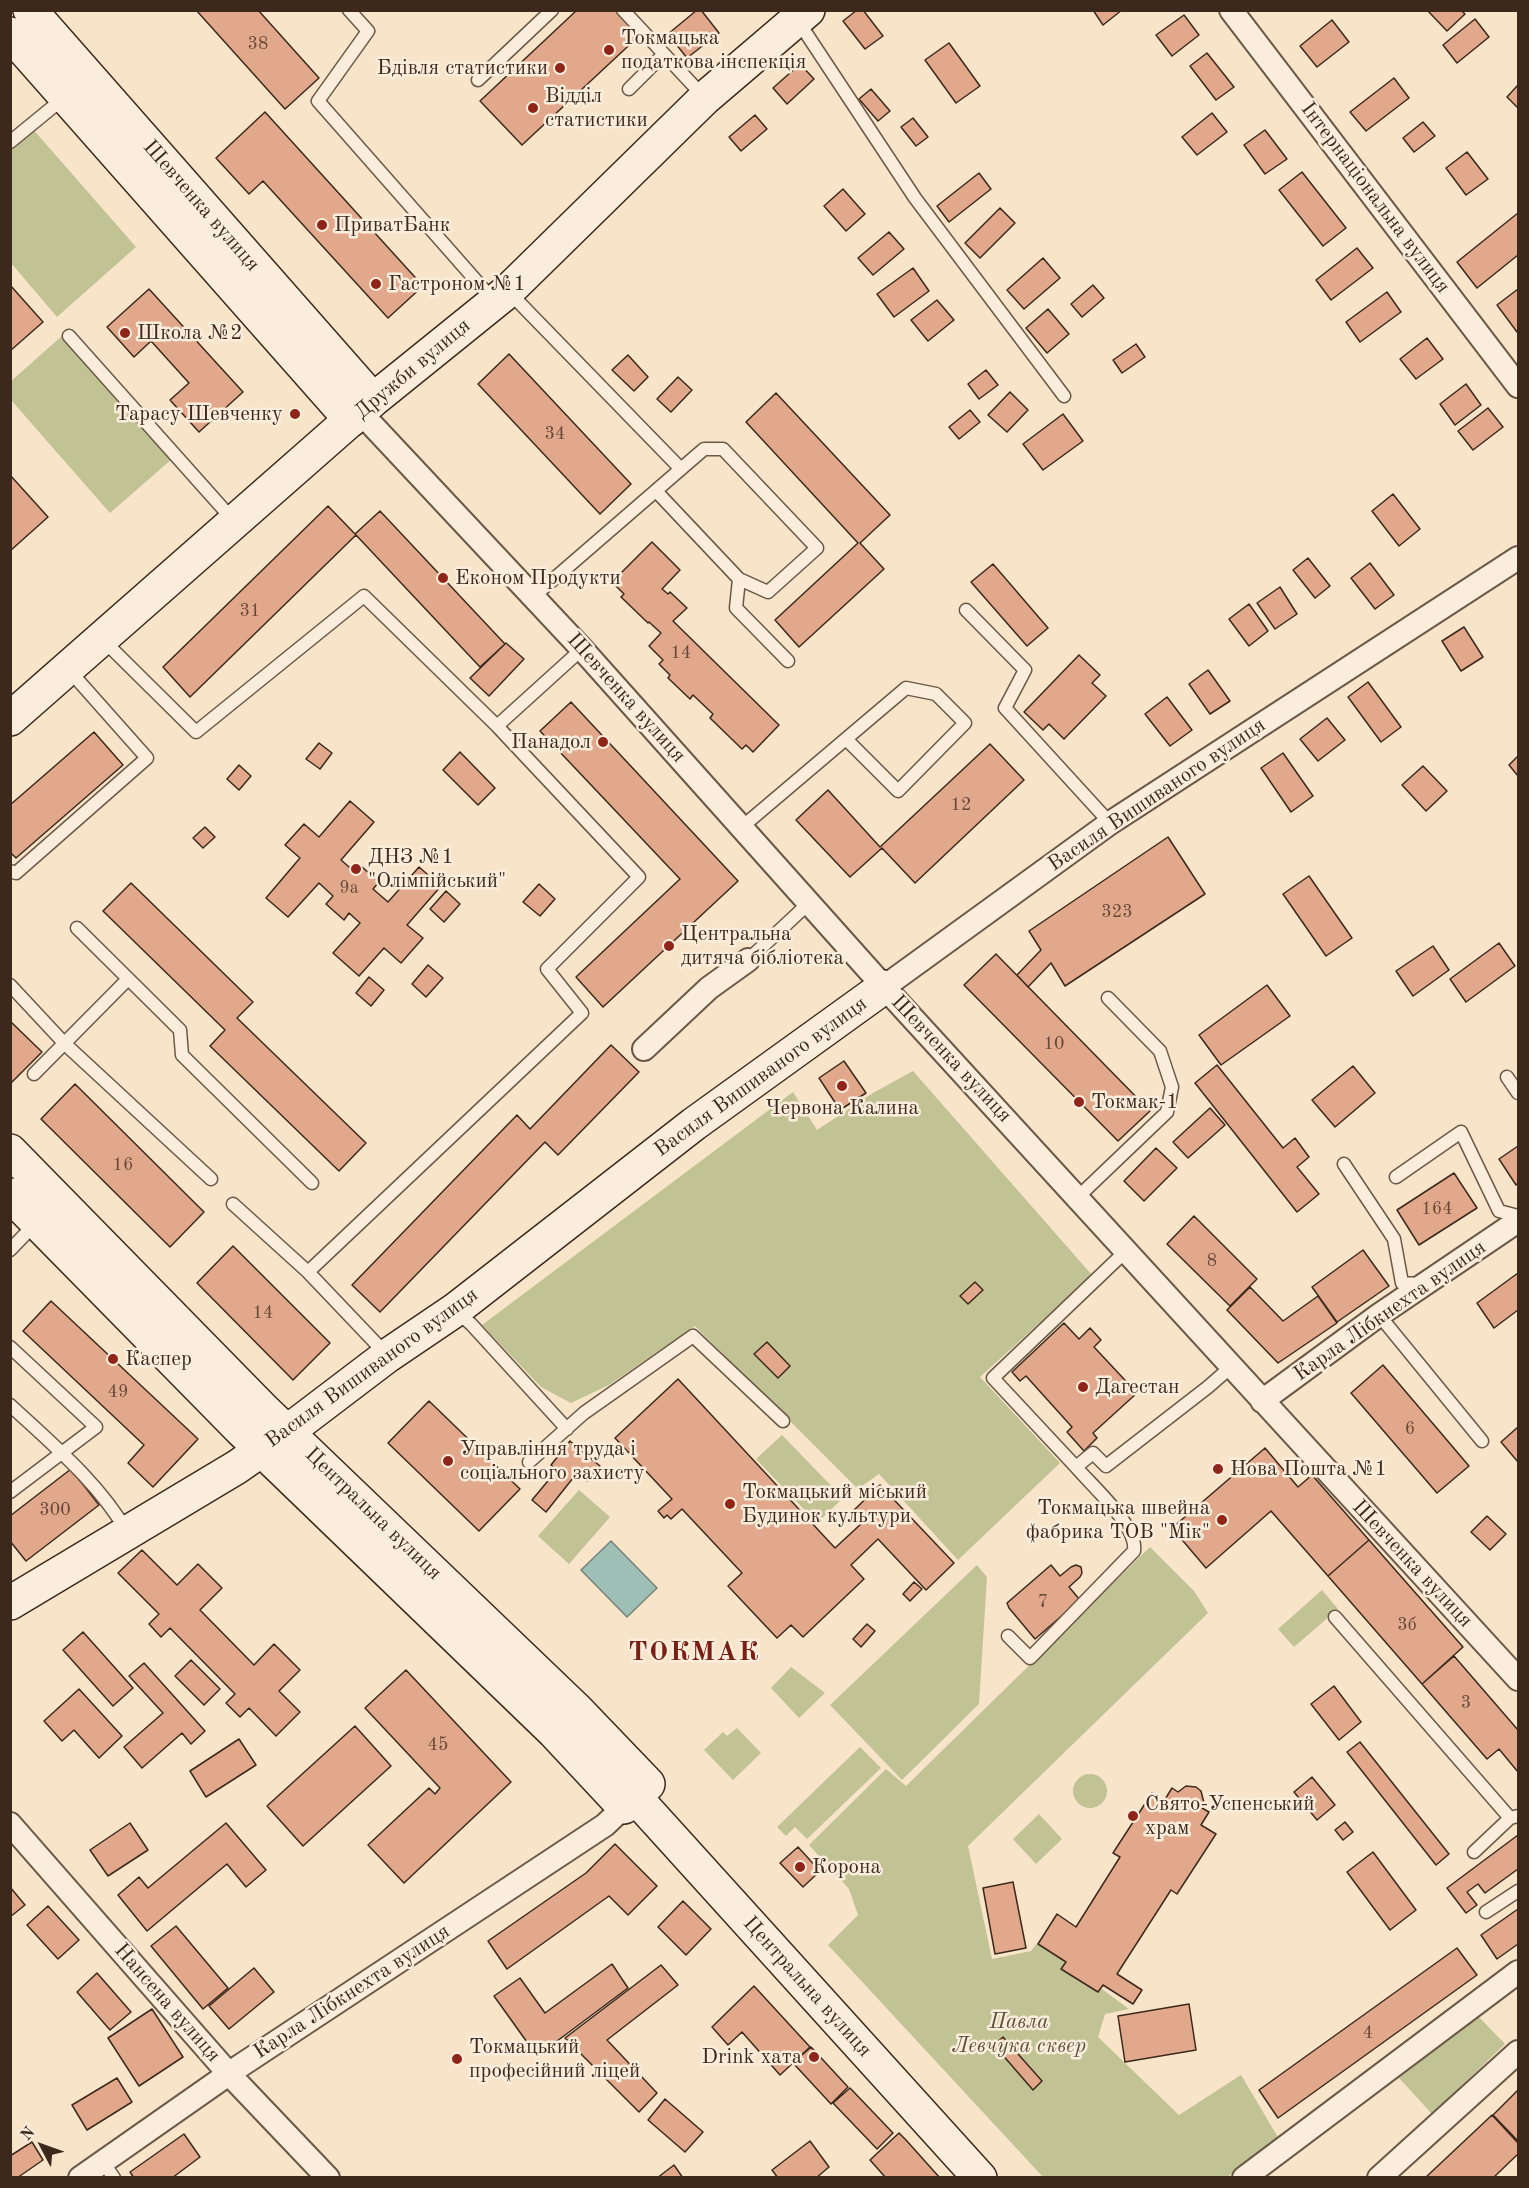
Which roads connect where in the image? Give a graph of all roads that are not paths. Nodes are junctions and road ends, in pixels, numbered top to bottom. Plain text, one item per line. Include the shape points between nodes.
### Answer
1 (30, 10) edge
2 (350, 10) edge
3 (552, 10) edge
4 (623, 10) edge
5 (1231, 10) edge
6 (803, 15) edge
7 (10, 34) edge
8 (664, 54) junction
9 (478, 80) dead end
10 (629, 89) dead end
11 (65, 97) junction
12 (705, 98) junction
13 (10, 142) edge
14 (501, 296) junction
15 (69, 336) dead end
16 (1518, 386) edge
17 (1064, 396) dead end
18 (361, 411) junction
19 (681, 469) junction
20 (656, 491) junction
21 (234, 522) junction
22 (1518, 558) edge
23 (738, 579) junction
24 (533, 597) junction
25 (966, 610) dead end
26 (102, 638) junction
27 (582, 649) junction
28 (788, 661) dead end
29 (68, 668) junction
30 (10, 719) edge
31 (497, 726) junction
32 (846, 738) junction
33 (1110, 823) junction
34 (742, 827) junction
35 (10, 871) edge
36 (810, 902) junction
37 (77, 928) dead end
38 (748, 960) joint
39 (128, 979) junction
40 (10, 985) edge
41 (884, 987) junction
42 (1108, 998) dead end
43 (65, 1044) junction
44 (644, 1049) dead end
45 (34, 1074) dead end
46 (1507, 1077) dead end
47 (1518, 1093) edge
48 (10, 1151) edge
49 (1344, 1164) dead end
50 (1396, 1177) dead end
51 (211, 1179) dead end
52 (312, 1183) dead end
53 (10, 1195) edge
54 (1078, 1197) junction
55 (233, 1204) dead end
56 (1518, 1216) edge
57 (1518, 1221) edge
58 (37, 1222) junction
59 (10, 1250) edge
60 (1127, 1250) junction
61 (308, 1272) junction
62 (1424, 1285) junction
63 (455, 1310) junction
64 (1378, 1315) junction
65 (10, 1347) edge
66 (387, 1356) junction
67 (1232, 1366) junction
68 (1262, 1401) junction
69 (10, 1406) edge
70 (783, 1421) dead end
71 (567, 1430) junction
72 (274, 1440) junction
73 (1482, 1441) dead end
74 (61, 1453) junction
75 (529, 1462) dead end
76 (1076, 1467) junction
77 (10, 1492) edge
78 (128, 1533) junction
79 (10, 1603) edge
80 (1335, 1617) dead end
81 (1008, 1635) dead end
82 (1518, 1679) edge
83 (630, 1802) junction
84 (1514, 1817) edge
85 (10, 1824) edge
86 (1474, 1852) dead end
87 (1518, 1891) edge
88 (1486, 1912) dead end
89 (1518, 1972) edge
90 (1518, 2052) edge
91 (229, 2074) junction
92 (109, 2170) edge
93 (80, 2178) edge
94 (328, 2178) edge
95 (980, 2178) edge
96 (1244, 2178) edge
97 (1379, 2178) edge

1 - 18 street, Шевченка вулиця
2 - 14 lane via 368,31 318,102
3 - 9 lane
4 - 8 lane
5 - 16 street, Інтернаціональна вулиця
6 - 12 street, Дружби вулиця
6 - 17 lane via 915,198
7 - 11 street, Шевченка вулиця
8 - 10 lane
8 - 12 lane
11 - 13 lane
11 - 18 street, Шевченка вулиця
12 - 14 street, Дружби вулиця
14 - 18 street, Дружби вулиця
14 - 19 lane
15 - 21 lane
18 - 21 street, Дружби вулиця
18 - 24 street, Шевченка вулиця
19 - 20 lane
19 - 23 lane via 704,449 723,449 818,548 768,592
20 - 23 lane
20 - 24 lane
21 - 26 street, Дружби вулиця
22 - 33 street, Василя Вишиваного вулиця
23 - 28 lane via 736,608
24 - 27 street, Шевченка вулиця
25 - 33 lane via 1025,670 1005,708
26 - 29 street, Дружби вулиця
26 - 31 lane via 196,732 364,596
27 - 31 lane
27 - 34 street, Шевченка вулиця
29 - 30 street, Дружби вулиця
29 - 35 lane via 147,758 16,873
31 - 61 lane via 639,877 547,969 582,1013
32 - 32 lane via 906,688 936,694 965,723 898,791
32 - 34 lane
33 - 41 street, Василя Вишиваного вулиця
34 - 36 street, Шевченка вулиця
36 - 38 lane
36 - 41 street, Шевченка вулиця
37 - 39 lane
38 - 44 street via 709,988
39 - 43 lane
39 - 52 lane via 180,1030 182,1055
40 - 43 lane
41 - 54 street, Шевченка вулиця
41 - 63 street, Василя Вишиваного вулиця via 694,1124
42 - 54 lane via 1160,1051 1172,1087 1167,1112
43 - 45 lane
43 - 51 lane
46 - 47 lane
48 - 72 street, Центральна вулиця
49 - 62 lane via 1394,1239 1402,1283
50 - 56 lane via 1461,1132 1499,1211
53 - 58 street, Центральна вулиця
54 - 60 street, Шевченка вулиця
55 - 61 lane
57 - 62 street, Карла Лібкнехта вулиця
58 - 59 lane
58 - 72 street, Центральна вулиця via 226,1415
60 - 67 street, Шевченка вулиця
60 - 76 lane via 993,1378
61 - 66 lane
62 - 64 street, Карла Лібкнехта вулиця
63 - 66 street, Василя Вишиваного вулиця
63 - 71 lane
64 - 68 street, Карла Лібкнехта вулиця
64 - 73 lane
65 - 74 lane via 96,1427
66 - 72 street, Василя Вишиваного вулиця
67 - 68 street, Шевченка вулиця
67 - 76 lane via 1106,1466 1093,1453
68 - 82 street, Шевченка вулиця
69 - 74 lane
70 - 71 lane via 693,1336 602,1400
71 - 75 lane
72 - 78 street, Василя Вишиваного вулиця
72 - 83 street, Центральна вулиця via 569,1701 632,1765 648,1784
74 - 77 lane
74 - 78 lane via 116,1512
76 - 81 lane via 1128,1527 1134,1551 1030,1658
78 - 79 street, Василя Вишиваного вулиця
80 - 84 lane
83 - 91 street, Карла Лібкнехта вулиця via 605,1825
83 - 95 street, Центральна вулиця
84 - 86 lane
85 - 91 street, Нансена вулиця
87 - 88 lane
89 - 96 street
90 - 97 street
91 - 92 street, Карла Лібкнехта вулиця
91 - 94 street, Нансена вулиця
92 - 93 street, Карла Лібкнехта вулиця

